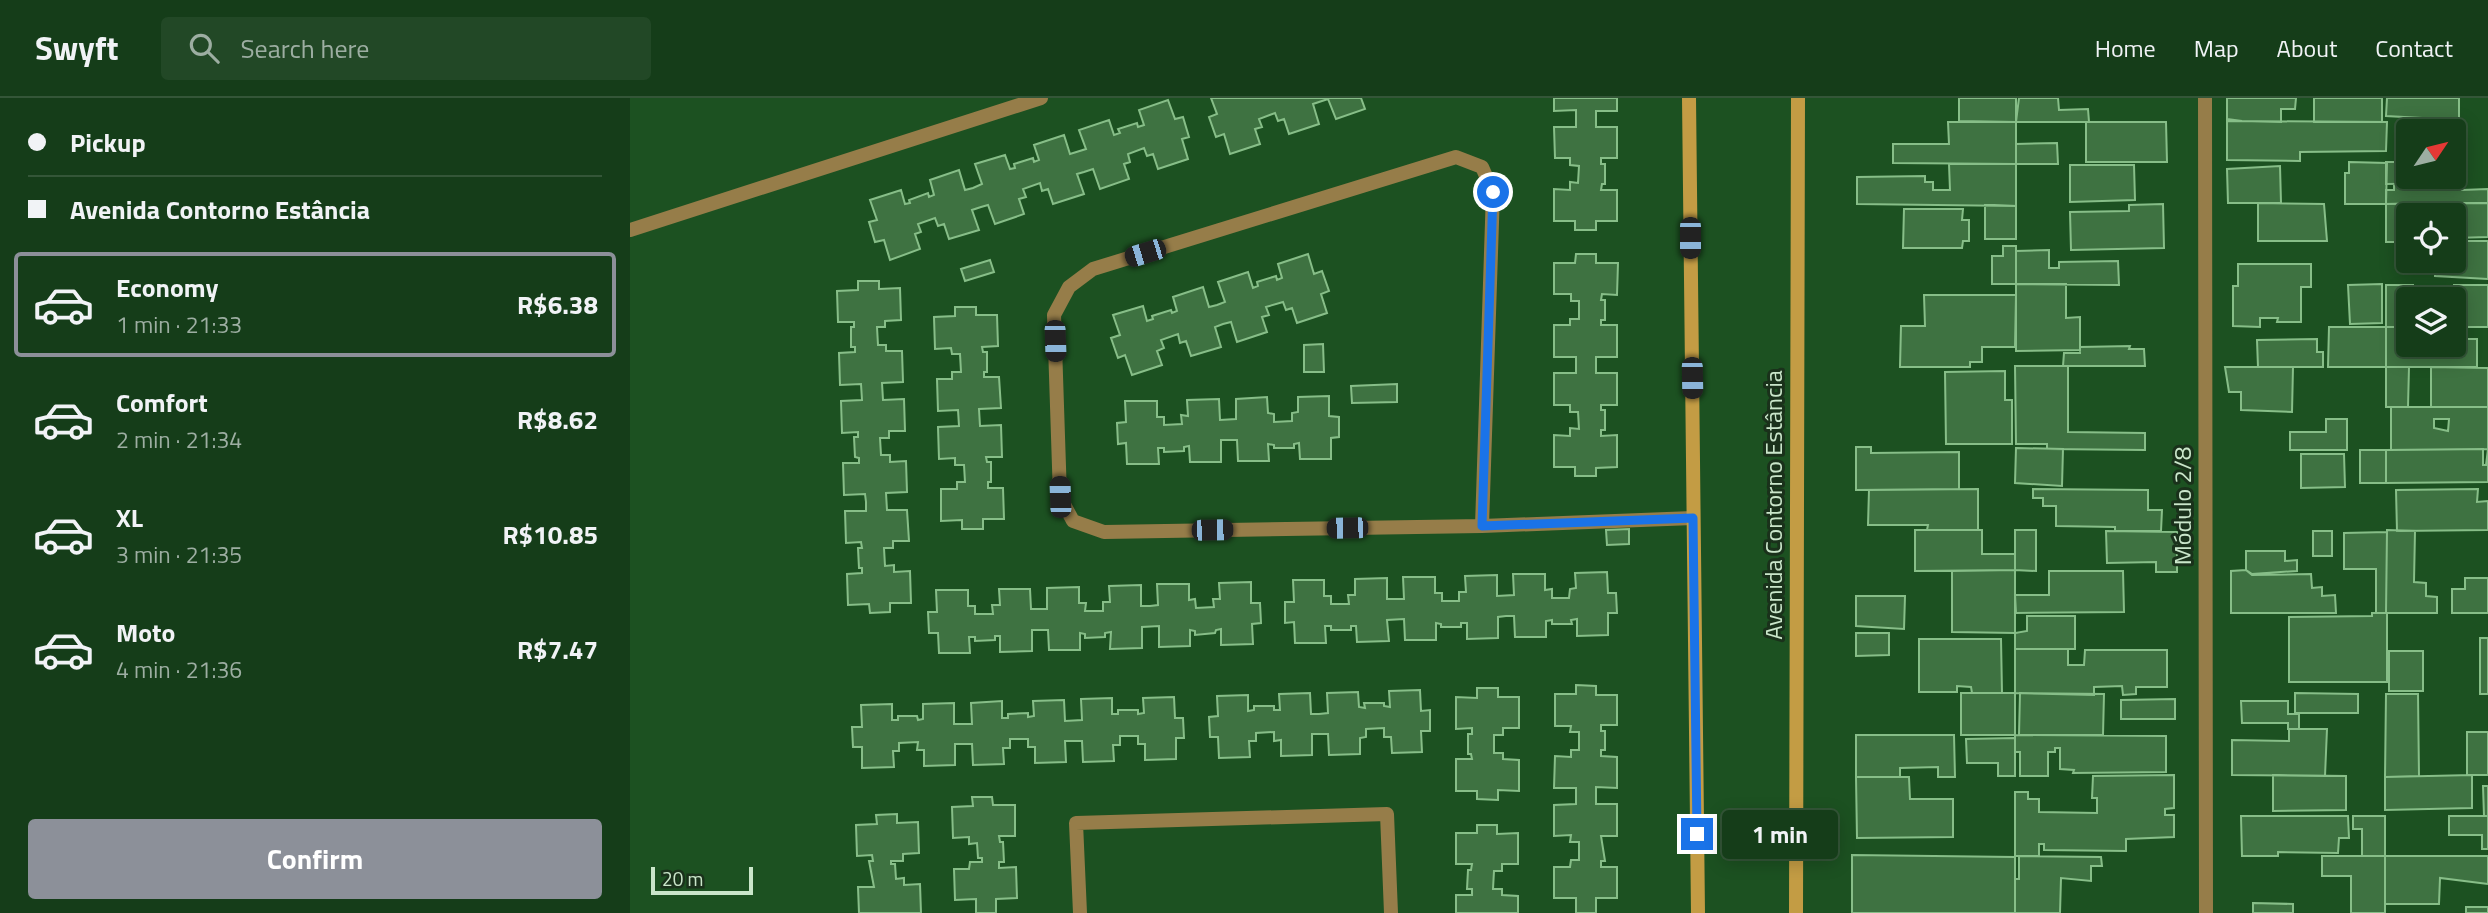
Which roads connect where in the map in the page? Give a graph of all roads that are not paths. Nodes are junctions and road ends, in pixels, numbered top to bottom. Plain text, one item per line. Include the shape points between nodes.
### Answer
1 (1041, 98) edge
2 (1689, 98) edge
3 (1798, 98) edge
4 (2205, 98) edge
5 (630, 230) edge
6 (1693, 518) junction
7 (1482, 526) junction
8 (1080, 913) edge
9 (1391, 913) edge
10 (1698, 913) edge
11 (1796, 913) edge
12 (2206, 913) edge

1 - 5 street
2 - 6 street
3 - 11 street, Avenida Contorno Estância
4 - 12 street, Módulo 2/8
6 - 7 street
6 - 10 street
7 - 7 street via 1104,531 1073,521 1060,497 1054,315 1069,287 1093,269 1456,157 1482,167 1493,192
8 - 9 street via 1076,823 1387,814

